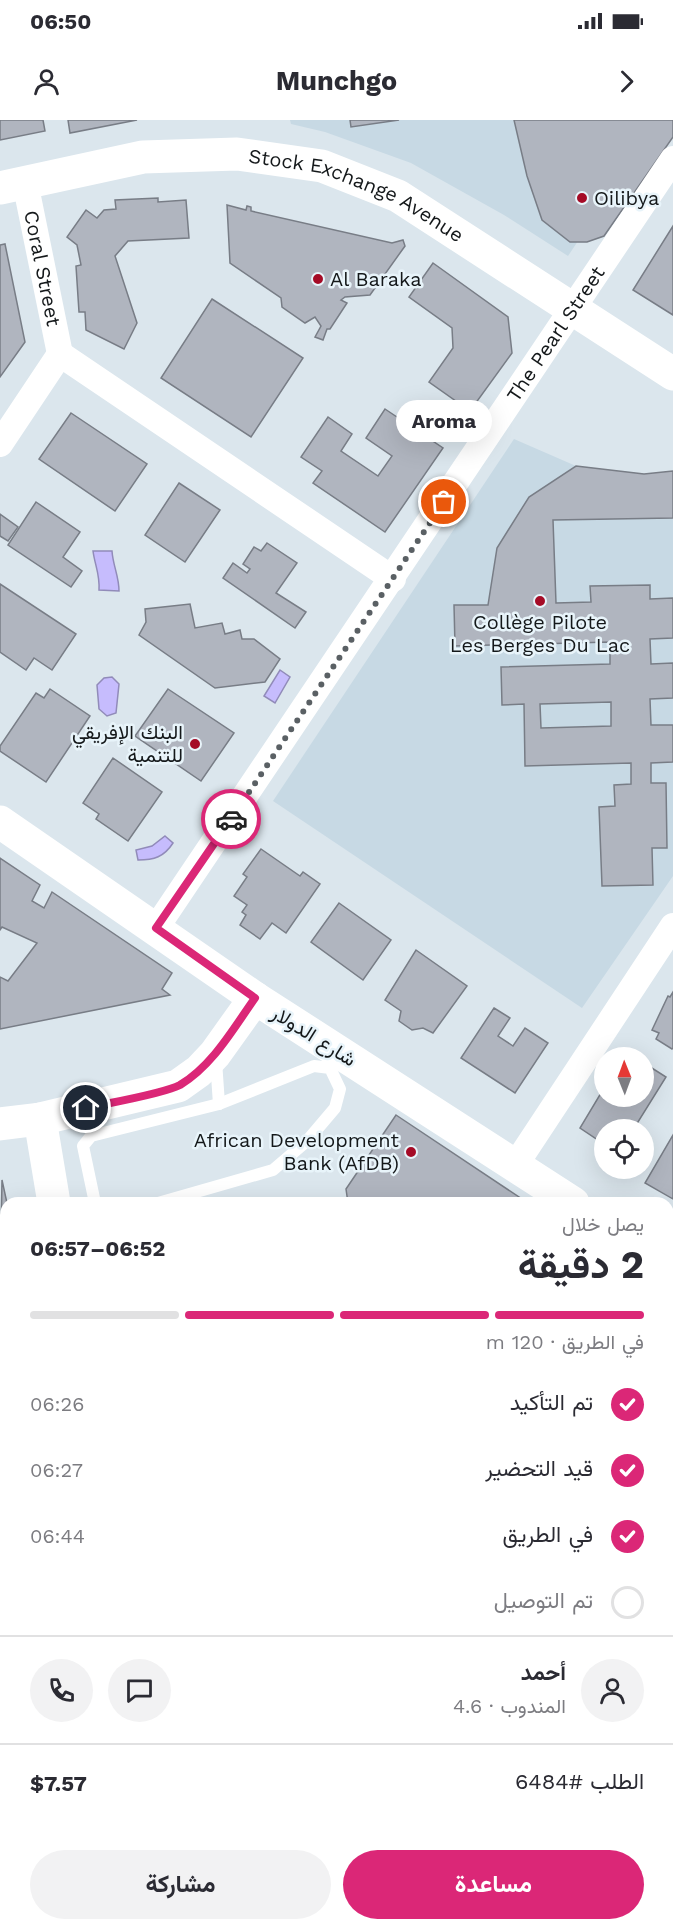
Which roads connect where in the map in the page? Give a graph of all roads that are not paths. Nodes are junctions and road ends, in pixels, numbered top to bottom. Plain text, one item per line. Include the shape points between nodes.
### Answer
1 (673, 159) edge
2 (13, 185) edge
3 (574, 308) junction
4 (60, 354) junction
5 (673, 374) edge
6 (0, 444) edge
7 (393, 579) junction
8 (0, 822) edge
9 (673, 926) edge
10 (156, 928) junction
11 (255, 998) junction
12 (215, 1054) junction
13 (219, 1104) junction
14 (40, 1119) junction
15 (0, 1124) edge
16 (516, 1164) junction
17 (53, 1197) edge
18 (94, 1197) edge
19 (179, 1197) edge
20 (564, 1197) edge

1 - 3 street, The Pearl Street
2 - 3 street, Stock Exchange Avenue via 143,157 237,154 322,166 398,196
2 - 4 street, Coral Street
3 - 5 street, Stock Exchange Avenue
3 - 7 street, The Pearl Street
4 - 6 street
4 - 7 street
7 - 10 street, The Pearl Street
8 - 10 street, شارع الدولار
9 - 16 street
10 - 11 street, شارع الدولار
11 - 12 street
11 - 16 street, شارع الدولار
12 - 13 lane
12 - 14 street via 178,1086
13 - 18 lane via 91,1136 83,1146
13 - 19 lane via 314,1066 330,1068 340,1089 335,1108 273,1170
14 - 15 street
14 - 17 street
16 - 20 street, شارع الدولار

